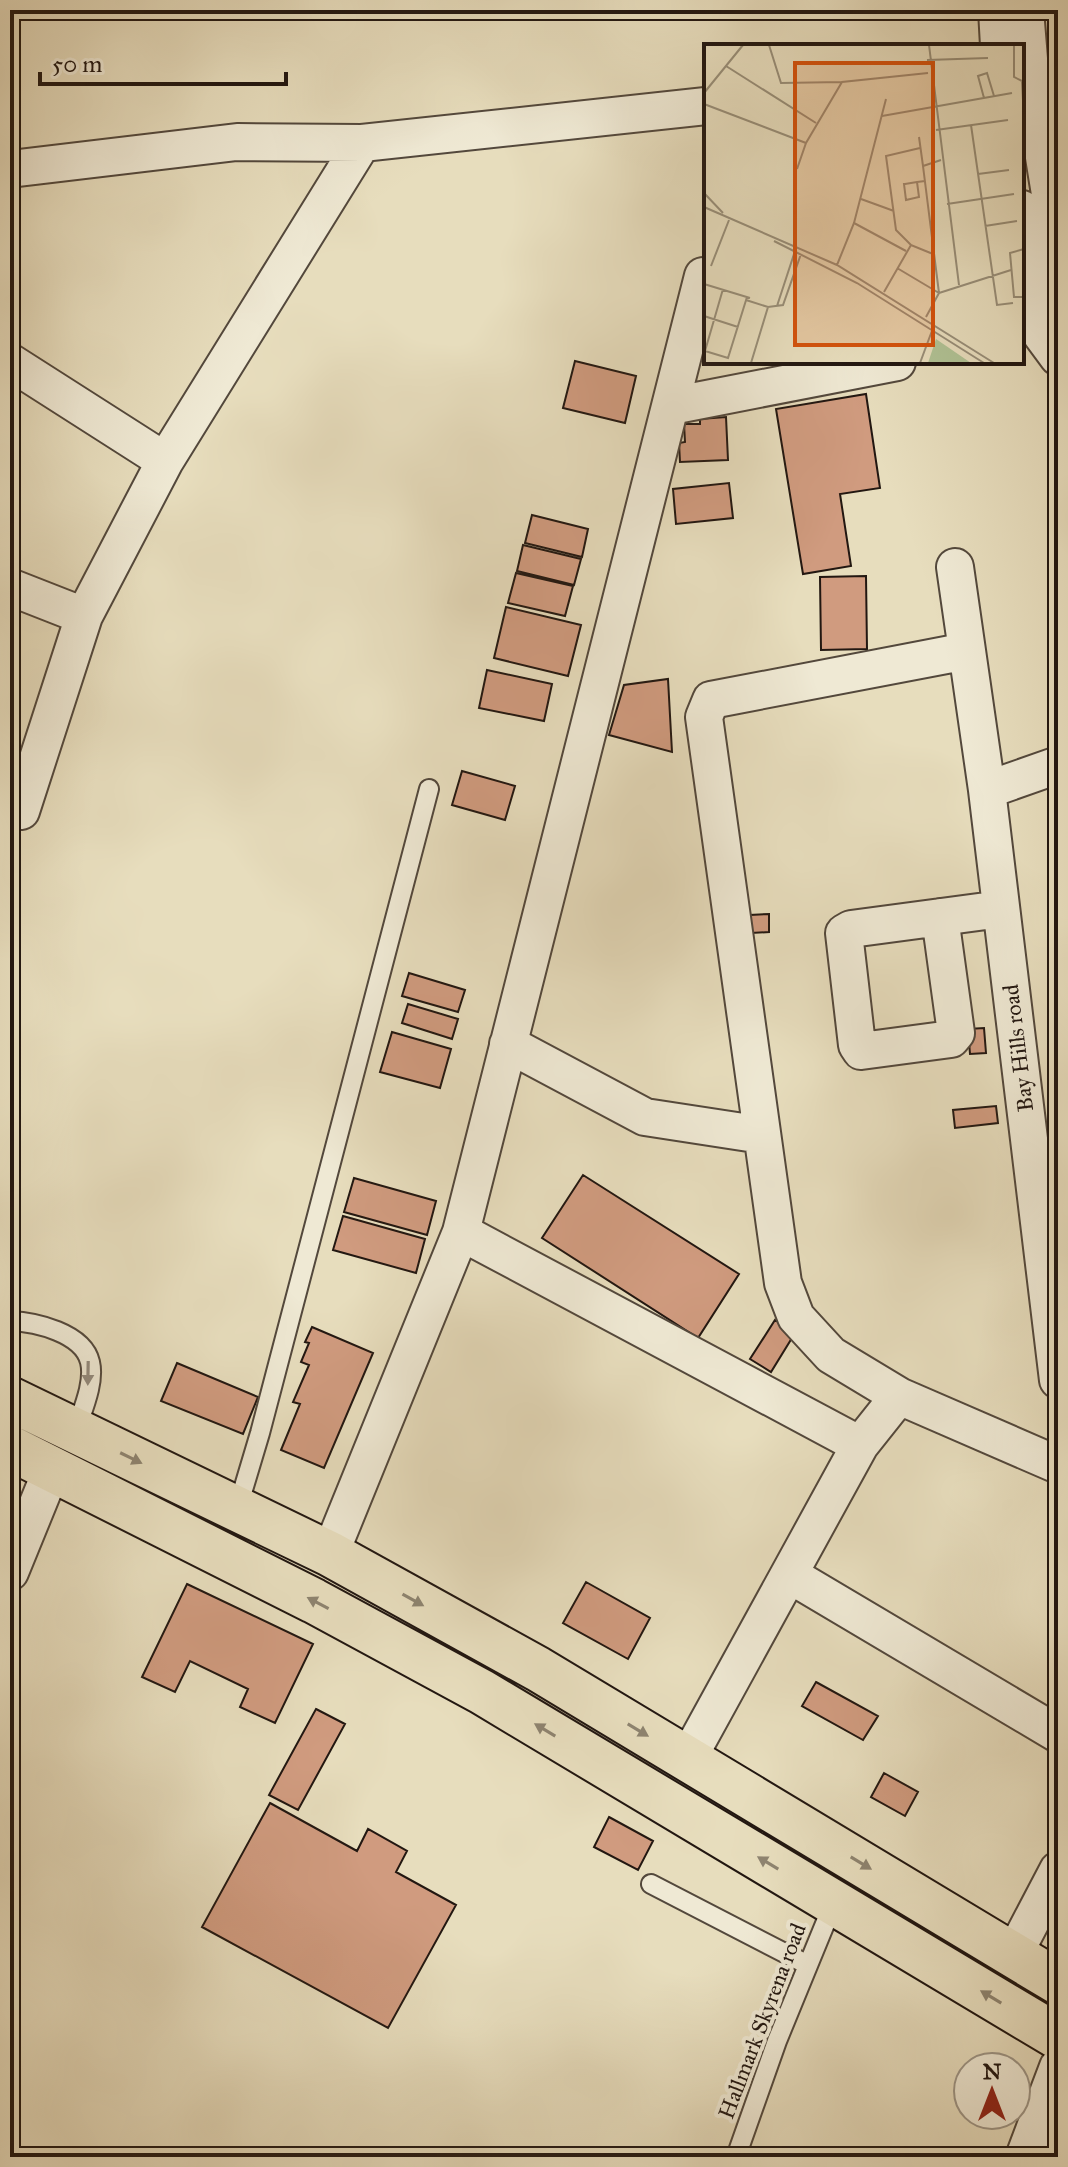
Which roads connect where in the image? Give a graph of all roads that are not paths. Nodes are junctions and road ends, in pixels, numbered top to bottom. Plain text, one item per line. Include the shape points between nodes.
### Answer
1 (997, 10) edge
2 (1025, 10) edge
3 (999, 44) edge
4 (1026, 71) edge
5 (704, 106) edge
6 (362, 143) junction
7 (10, 169) edge
8 (1024, 220) edge
9 (1058, 243) edge
10 (703, 276) dead end
11 (1045, 340) edge
12 (10, 362) edge
13 (887, 364) edge
14 (671, 406) junction
15 (165, 461) junction
16 (955, 567) dead end
17 (10, 587) edge
18 (84, 616) junction
19 (967, 651) junction
20 (1058, 765) edge
21 (429, 789) dead end
22 (987, 790) junction
23 (21, 811) dead end
24 (1001, 909) junction
25 (940, 917) dead end
26 (508, 1044) junction
27 (762, 1135) junction
28 (461, 1232) junction
29 (10, 1321) edge
30 (1058, 1380) edge
31 (899, 1396) junction
32 (10, 1399) edge
33 (75, 1431) junction
34 (860, 1445) junction
35 (10, 1448) edge
36 (1058, 1465) edge
37 (52, 1469) junction
38 (170, 1477) junction
39 (237, 1510) junction
40 (150, 1518) junction
41 (330, 1554) junction
42 (10, 1572) edge
43 (790, 1575) junction
44 (1058, 1734) edge
45 (687, 1760) junction
46 (1058, 1870) edge
47 (651, 1884) dead end
48 (834, 1902) junction
49 (1014, 1954) junction
50 (808, 1965) junction
51 (1058, 1982) edge
52 (1058, 2037) edge
53 (1058, 2067) edge
54 (736, 2157) edge
55 (1024, 2157) edge

1 - 3 street
2 - 4 street
4 - 9 street
5 - 6 street
6 - 7 street via 237,142
6 - 15 street
8 - 11 street
10 - 14 street
12 - 15 street
13 - 14 street
14 - 26 street
15 - 18 street
16 - 19 street, Bay Hills road
17 - 18 street
18 - 23 street
19 - 22 street, Bay Hills road
19 - 27 street via 711,700 704,717
20 - 22 street
21 - 39 lane
22 - 24 street, Bay Hills road
24 - 25 street
24 - 30 street, Bay Hills road
26 - 27 street via 645,1117
26 - 28 street
27 - 31 street via 783,1283 796,1317 831,1355
28 - 34 street
28 - 41 street
29 -> 33 lane via 30,1323 81,1346 90,1363 90,1380
31 - 34 street
31 - 36 street
32 - 33 main road
33 -> 38 main road
34 - 43 street
35 - 37 main road
37 - 40 main road
37 - 42 street
38 - 39 main road
38 - 40 main road
39 - 41 main road
48 -> 40 main road via 482,1692
41 -> 45 main road via 538,1669
43 - 44 street
43 - 45 street
45 -> 49 main road
46 - 49 street
47 - 50 lane
48 - 50 lane, Hallmark Skyrena road
52 -> 48 main road
49 - 51 main road
50 - 54 lane, Hallmark Skyrena road
53 - 55 street

